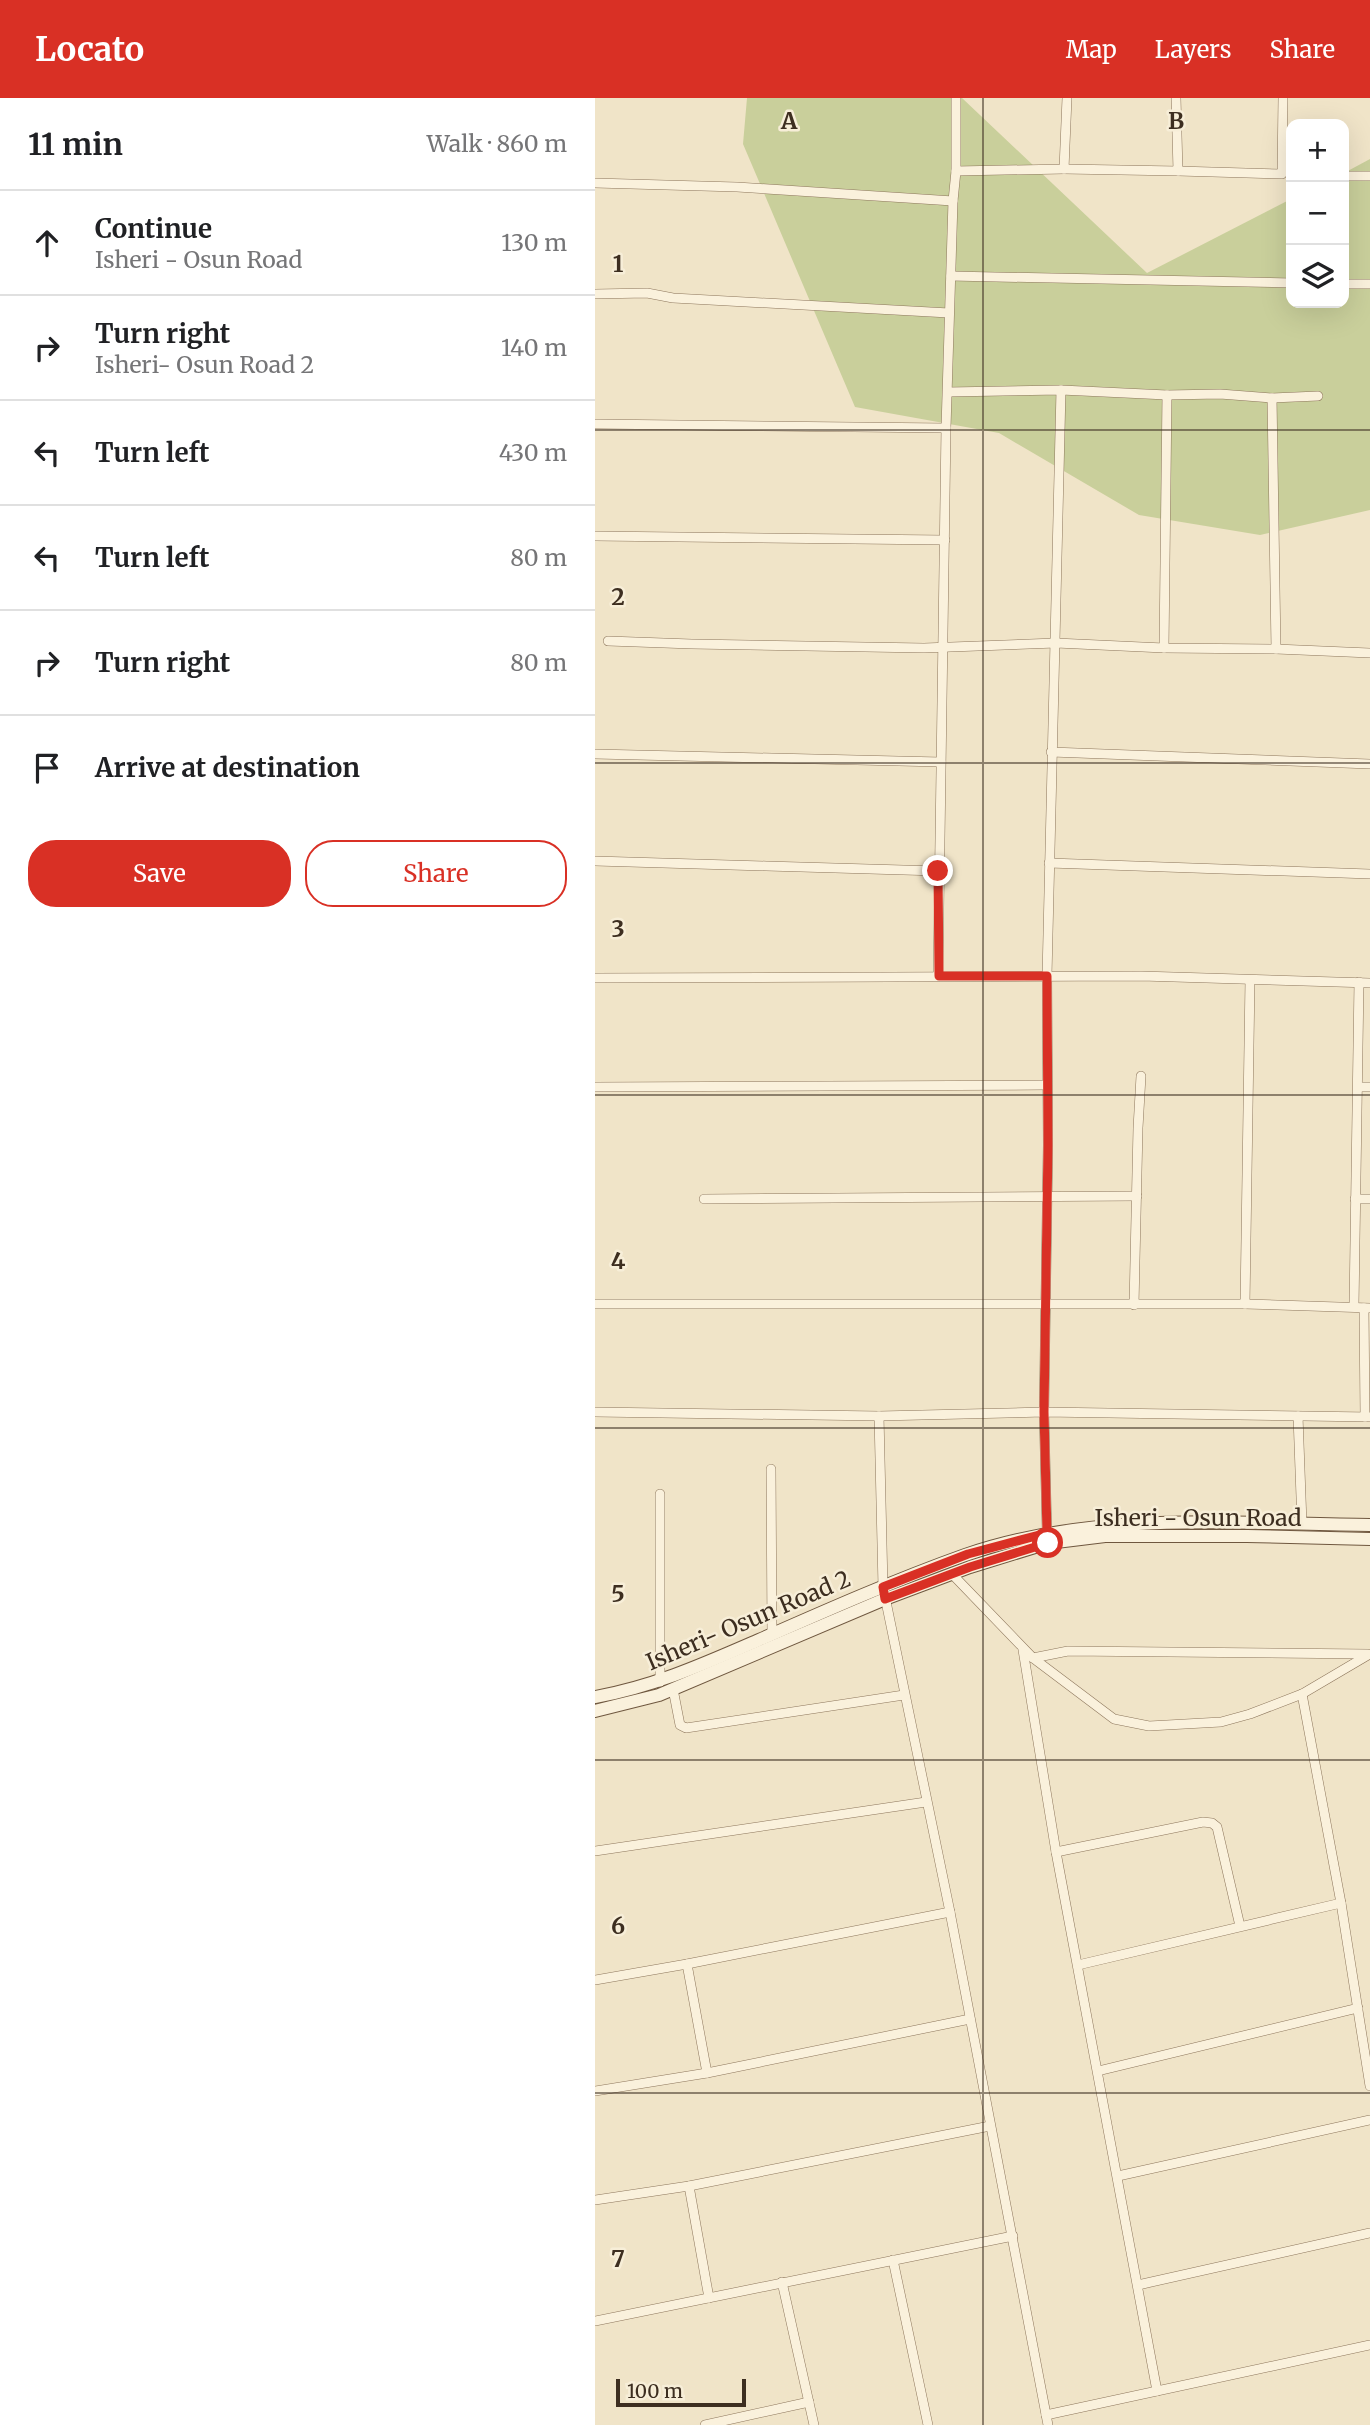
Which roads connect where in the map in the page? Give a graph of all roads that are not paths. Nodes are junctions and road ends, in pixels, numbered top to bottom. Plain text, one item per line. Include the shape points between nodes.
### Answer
1 (956, 98) edge
2 (1067, 98) edge
3 (1176, 98) edge
4 (1283, 98) edge
5 (1286, 155) edge
6 (1063, 169) junction
7 (956, 171) junction
8 (1178, 171) junction
9 (1286, 174) edge
10 (1349, 176) edge
11 (1370, 176) edge
12 (595, 183) edge
13 (953, 201) junction
14 (951, 276) junction
15 (1286, 282) edge
16 (1349, 284) edge
17 (1370, 284) edge
18 (595, 294) edge
19 (949, 313) junction
20 (1061, 390) junction
21 (948, 392) junction
22 (1167, 395) junction
23 (1318, 396) dead end
24 (1272, 398) junction
25 (595, 424) edge
26 (946, 428) junction
27 (595, 536) edge
28 (945, 540) junction
29 (608, 640) dead end
30 (1056, 643) junction
31 (943, 646) junction
32 (1164, 648) junction
33 (1276, 649) junction
34 (1370, 653) edge
35 (1052, 752) junction
36 (595, 754) edge
37 (941, 762) junction
38 (1370, 764) edge
39 (595, 861) edge
40 (1049, 863) junction
41 (938, 871) junction
42 (1370, 874) edge
43 (939, 976) junction
44 (1047, 976) junction
45 (595, 978) edge
46 (1250, 980) junction
47 (1359, 982) junction
48 (1370, 983) edge
49 (1141, 1076) dead end
50 (1047, 1085) junction
51 (595, 1087) edge
52 (1358, 1087) junction
53 (1370, 1087) edge
54 (1046, 1196) junction
55 (1137, 1196) junction
56 (704, 1199) dead end
57 (1355, 1199) junction
58 (1370, 1199) edge
59 (595, 1304) edge
60 (1245, 1304) junction
61 (1134, 1305) junction
62 (1045, 1306) junction
63 (1363, 1308) edge
64 (595, 1412) edge
65 (1044, 1412) junction
66 (879, 1416) junction
67 (1298, 1416) junction
68 (1367, 1417) edge
69 (771, 1469) dead end
70 (660, 1494) dead end
71 (1302, 1524) junction
72 (1370, 1525) edge
73 (1047, 1533) junction
74 (1370, 1539) edge
75 (952, 1574) junction
76 (884, 1593) junction
77 (772, 1634) junction
78 (1023, 1650) junction
79 (1369, 1654) edge
80 (1033, 1658) junction
81 (660, 1682) junction
82 (673, 1689) junction
83 (1302, 1694) junction
84 (904, 1695) junction
85 (595, 1697) edge
86 (595, 1710) edge
87 (926, 1802) junction
88 (595, 1851) edge
89 (1056, 1852) junction
90 (1341, 1903) junction
91 (950, 1912) junction
92 (1240, 1926) junction
93 (687, 1964) junction
94 (1079, 1965) junction
95 (595, 1980) edge
96 (1358, 2008) junction
97 (970, 2019) junction
98 (1098, 2071) junction
99 (708, 2073) junction
100 (1370, 2086) edge
101 (595, 2091) edge
102 (1370, 2120) edge
103 (990, 2126) junction
104 (1118, 2176) junction
105 (689, 2186) junction
106 (595, 2200) edge
107 (1370, 2233) edge
108 (1013, 2236) junction
109 (893, 2260) junction
110 (782, 2282) junction
111 (1137, 2285) junction
112 (709, 2298) junction
113 (595, 2321) edge
114 (1370, 2345) edge
115 (1157, 2391) junction
116 (809, 2402) junction
117 (1046, 2414) junction
118 (705, 2425) edge
119 (814, 2425) edge
120 (928, 2425) edge
121 (1048, 2425) edge

1 - 7 street
2 - 6 street
3 - 8 street
4 - 5 street
6 - 7 street
6 - 8 street
7 - 13 street
8 - 9 street
10 - 11 street
12 - 13 street
13 - 14 street
14 - 15 street
14 - 19 street
16 - 17 street
18 - 19 street via 647,293
19 - 21 street
20 - 21 street
20 - 22 street
20 - 30 street
21 - 26 street
22 - 24 street
22 - 32 street
23 - 24 street
24 - 33 street
25 - 26 street
26 - 28 street
27 - 28 street
28 - 31 street
29 - 31 street
30 - 31 street
30 - 32 street
30 - 35 street
31 - 37 street
32 - 33 street
33 - 34 street
35 - 38 street
35 - 40 street
36 - 37 street
37 - 41 street
39 - 41 street
40 - 42 street
40 - 44 street
41 - 43 street
43 - 44 street
43 - 45 street
44 - 46 street
44 - 50 street
46 - 47 street
46 - 60 street
47 - 48 street
47 - 52 street
49 - 55 street
50 - 51 street
50 - 54 street
52 - 53 street
52 - 57 street
54 - 55 street
54 - 56 street
54 - 62 street
55 - 61 street
57 - 58 street
57 - 63 street
59 - 62 street
60 - 61 street
60 - 63 street
61 - 62 street
62 - 65 street
63 - 68 street
64 - 66 street
65 - 66 street
65 - 67 street
65 - 73 street
66 - 76 street
67 - 68 street
67 - 71 street
69 - 77 street
70 - 81 street
71 - 72 main road, Isheri- Osun Road 2
71 - 73 main road, Isheri- Osun Road 2 via 1160,1523
73 - 76 main road, Isheri- Osun Road 2 via 968,1554
74 - 75 main road, Isheri - Osun Road via 1105,1536 1048,1543
75 - 76 main road, Isheri - Osun Road
75 - 78 street
76 - 77 main road, Isheri- Osun Road 2
76 - 82 main road, Isheri - Osun Road
76 - 84 street
77 - 81 main road, Isheri- Osun Road 2
78 - 80 street
78 - 89 street
79 - 80 street via 1068,1651
79 - 83 street
80 - 83 street via 1114,1719 1149,1726 1221,1722
81 - 85 main road, Isheri- Osun Road 2
82 - 84 street via 677,1718 686,1728
82 - 86 main road, Isheri - Osun Road
83 - 90 street
84 - 87 street
87 - 88 street
87 - 91 street
89 - 92 street via 1212,1823 1217,1827
89 - 94 street
90 - 92 street
90 - 96 street
91 - 93 street
91 - 97 street
92 - 94 street
93 - 95 street
93 - 99 street
94 - 98 street
96 - 98 street
96 - 100 street
97 - 99 street
97 - 103 street
98 - 104 street
99 - 101 street
102 - 104 street
103 - 105 street
103 - 108 street
104 - 111 street
105 - 106 street
105 - 112 street
107 - 111 street
108 - 109 street
108 - 117 street
109 - 110 street
109 - 120 street
110 - 112 street
110 - 116 street
111 - 115 street
112 - 113 street
114 - 115 street
115 - 117 street
116 - 118 street
116 - 119 street
117 - 121 street

